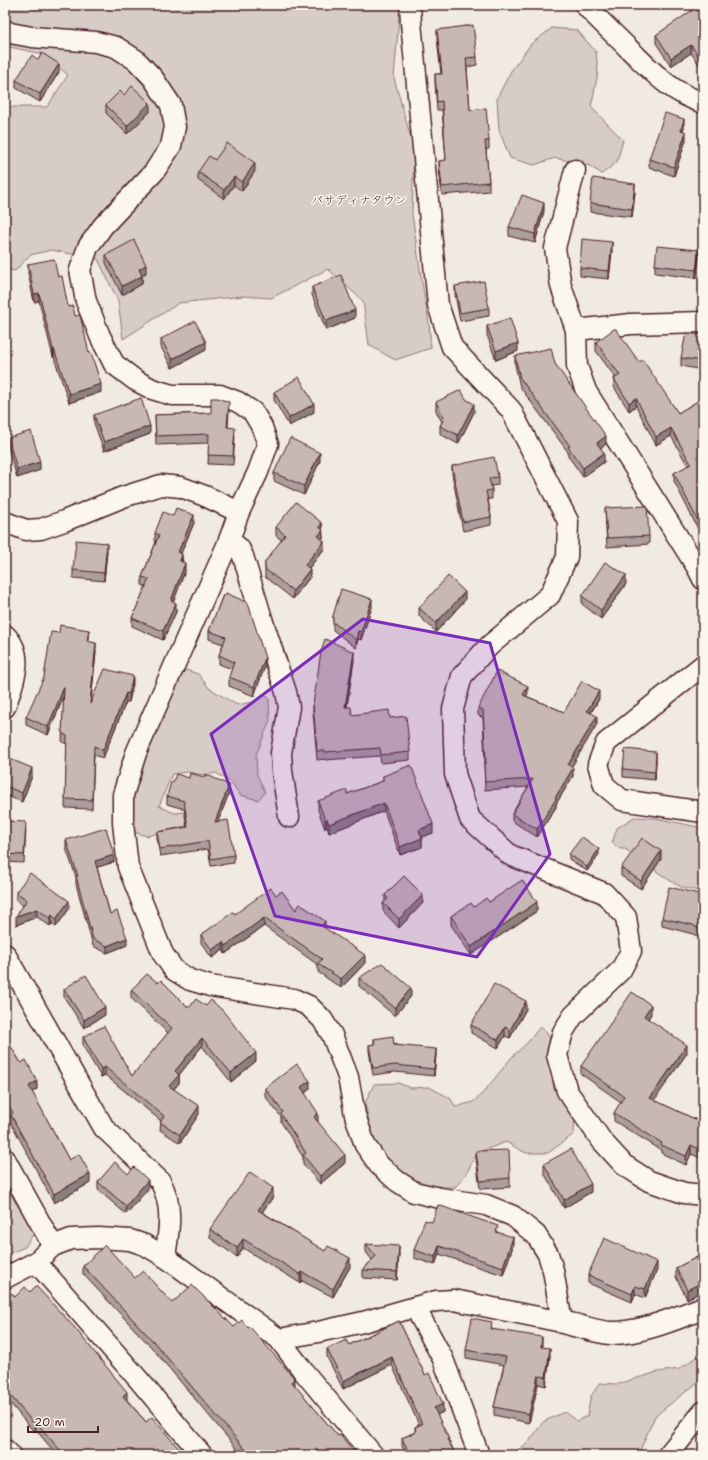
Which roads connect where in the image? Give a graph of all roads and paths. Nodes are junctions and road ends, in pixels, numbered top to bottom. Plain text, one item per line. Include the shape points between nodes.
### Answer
1 (410, 5) edge
2 (585, 5) edge
3 (5, 30) edge
4 (703, 103) edge
5 (575, 170) dead end
6 (703, 322) edge
7 (576, 330) junction
8 (239, 512) junction
9 (5, 522) edge
10 (229, 540) junction
11 (703, 579) edge
12 (5, 635) edge
13 (703, 665) edge
14 (5, 707) edge
15 (703, 812) edge
16 (289, 818) dead end
17 (5, 954) edge
18 (5, 1159) edge
19 (703, 1195) edge
20 (53, 1246) junction
21 (165, 1257) junction
22 (36, 1262) junction
23 (5, 1278) edge
24 (415, 1307) junction
25 (703, 1308) edge
26 (562, 1322) junction
27 (279, 1339) junction
28 (703, 1412) edge
29 (5, 1451) edge
30 (9, 1455) edge
31 (202, 1455) edge
32 (373, 1455) edge
33 (479, 1455) edge
34 (668, 1455) edge

1 - 19 street via 438,305 452,348 511,410 568,521 567,557 550,595 490,646 462,676 453,709 455,774 470,819 510,855 604,893 626,918 631,951 621,970 573,1016 563,1032 557,1055 567,1091 602,1141 624,1165 649,1181 684,1193
2 - 4 street via 667,85
3 - 8 street via 32,37 96,42 116,47 136,60 153,78 171,105 175,127 171,146 154,172 88,247 80,270 86,301 114,364 152,389 172,395 220,394 253,412 268,444
5 - 7 street via 555,248 561,286
6 - 7 street via 631,324
7 - 11 street via 577,366 586,391
8 - 9 street via 181,487 161,485 41,529 26,530
8 - 10 street
10 - 16 street via 239,548 243,556 286,692 289,706 281,753
10 - 26 street via 136,753 123,795 128,867 164,954 174,970 190,980 210,986 294,999 309,1006 322,1019 332,1035 348,1077 355,1115 365,1145 379,1165 414,1192 486,1205 513,1216 536,1235 548,1254 553,1270
12 - 14 street via 15,650 17,664
13 - 15 street via 606,743 598,764 604,785 622,800
17 - 21 street via 104,1128 160,1182 166,1192 170,1224
18 - 20 street
20 - 21 street via 71,1239 130,1240
20 - 22 street
21 - 27 street
22 - 23 street
22 - 31 street
24 - 26 street via 436,1301 454,1300
24 - 27 street via 363,1322
24 - 33 street via 443,1359
25 - 26 street via 636,1330 610,1332
27 - 32 street
28 - 34 street
29 - 30 street

